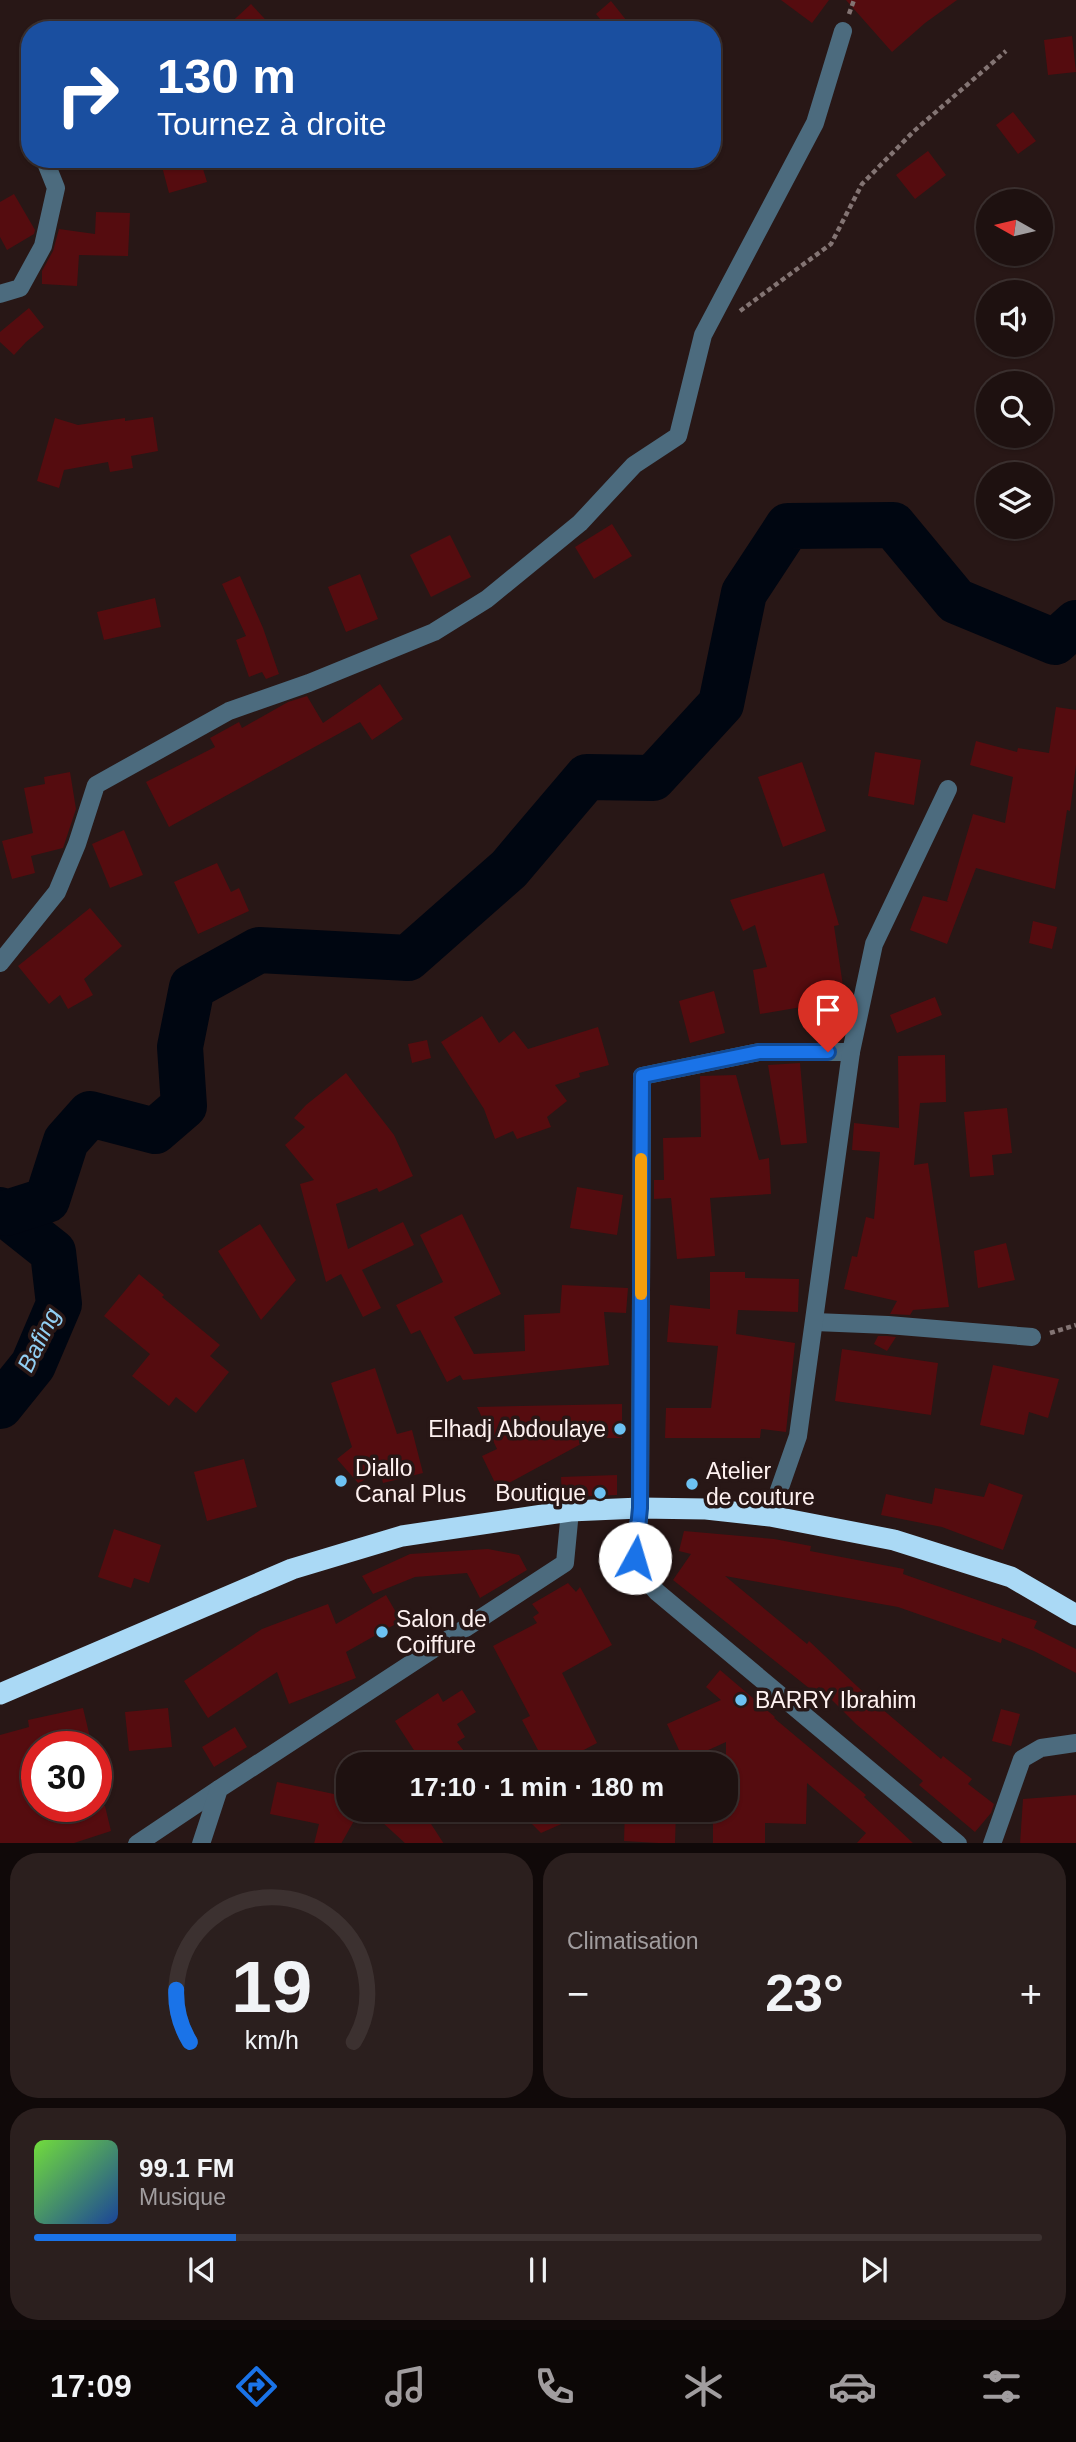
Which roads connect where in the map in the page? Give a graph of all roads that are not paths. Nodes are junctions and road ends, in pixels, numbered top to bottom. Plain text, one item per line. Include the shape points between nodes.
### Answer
1 (843, 32) dead end
2 (48, 168) edge
3 (0, 294) edge
4 (948, 789) dead end
5 (0, 963) edge
6 (851, 1052) junction
7 (815, 1322) junction
8 (1032, 1337) dead end
9 (640, 1508) junction
10 (570, 1511) junction
11 (770, 1516) junction
12 (1076, 1615) edge
13 (0, 1694) edge
14 (1076, 1743) edge
15 (219, 1789) junction
16 (137, 1843) edge
17 (201, 1843) edge
18 (958, 1843) edge
19 (992, 1843) edge

1 - 5 street via 815,123 703,335 678,436 634,465 580,523 487,599 434,632 229,711 96,785 57,892
2 - 3 street via 56,188 43,247 20,288
4 - 6 street via 874,944
6 - 7 street
6 - 9 street via 759,1052 642,1076
7 - 8 street
7 - 11 street via 798,1436
9 - 10 highway
9 - 11 highway
9 - 18 street via 635,1558 646,1580
10 - 13 highway via 402,1536 292,1569
10 - 15 street via 565,1563
11 - 12 highway via 894,1540 1011,1577
14 - 19 street via 1041,1748 1022,1759
15 - 16 street
15 - 17 street

